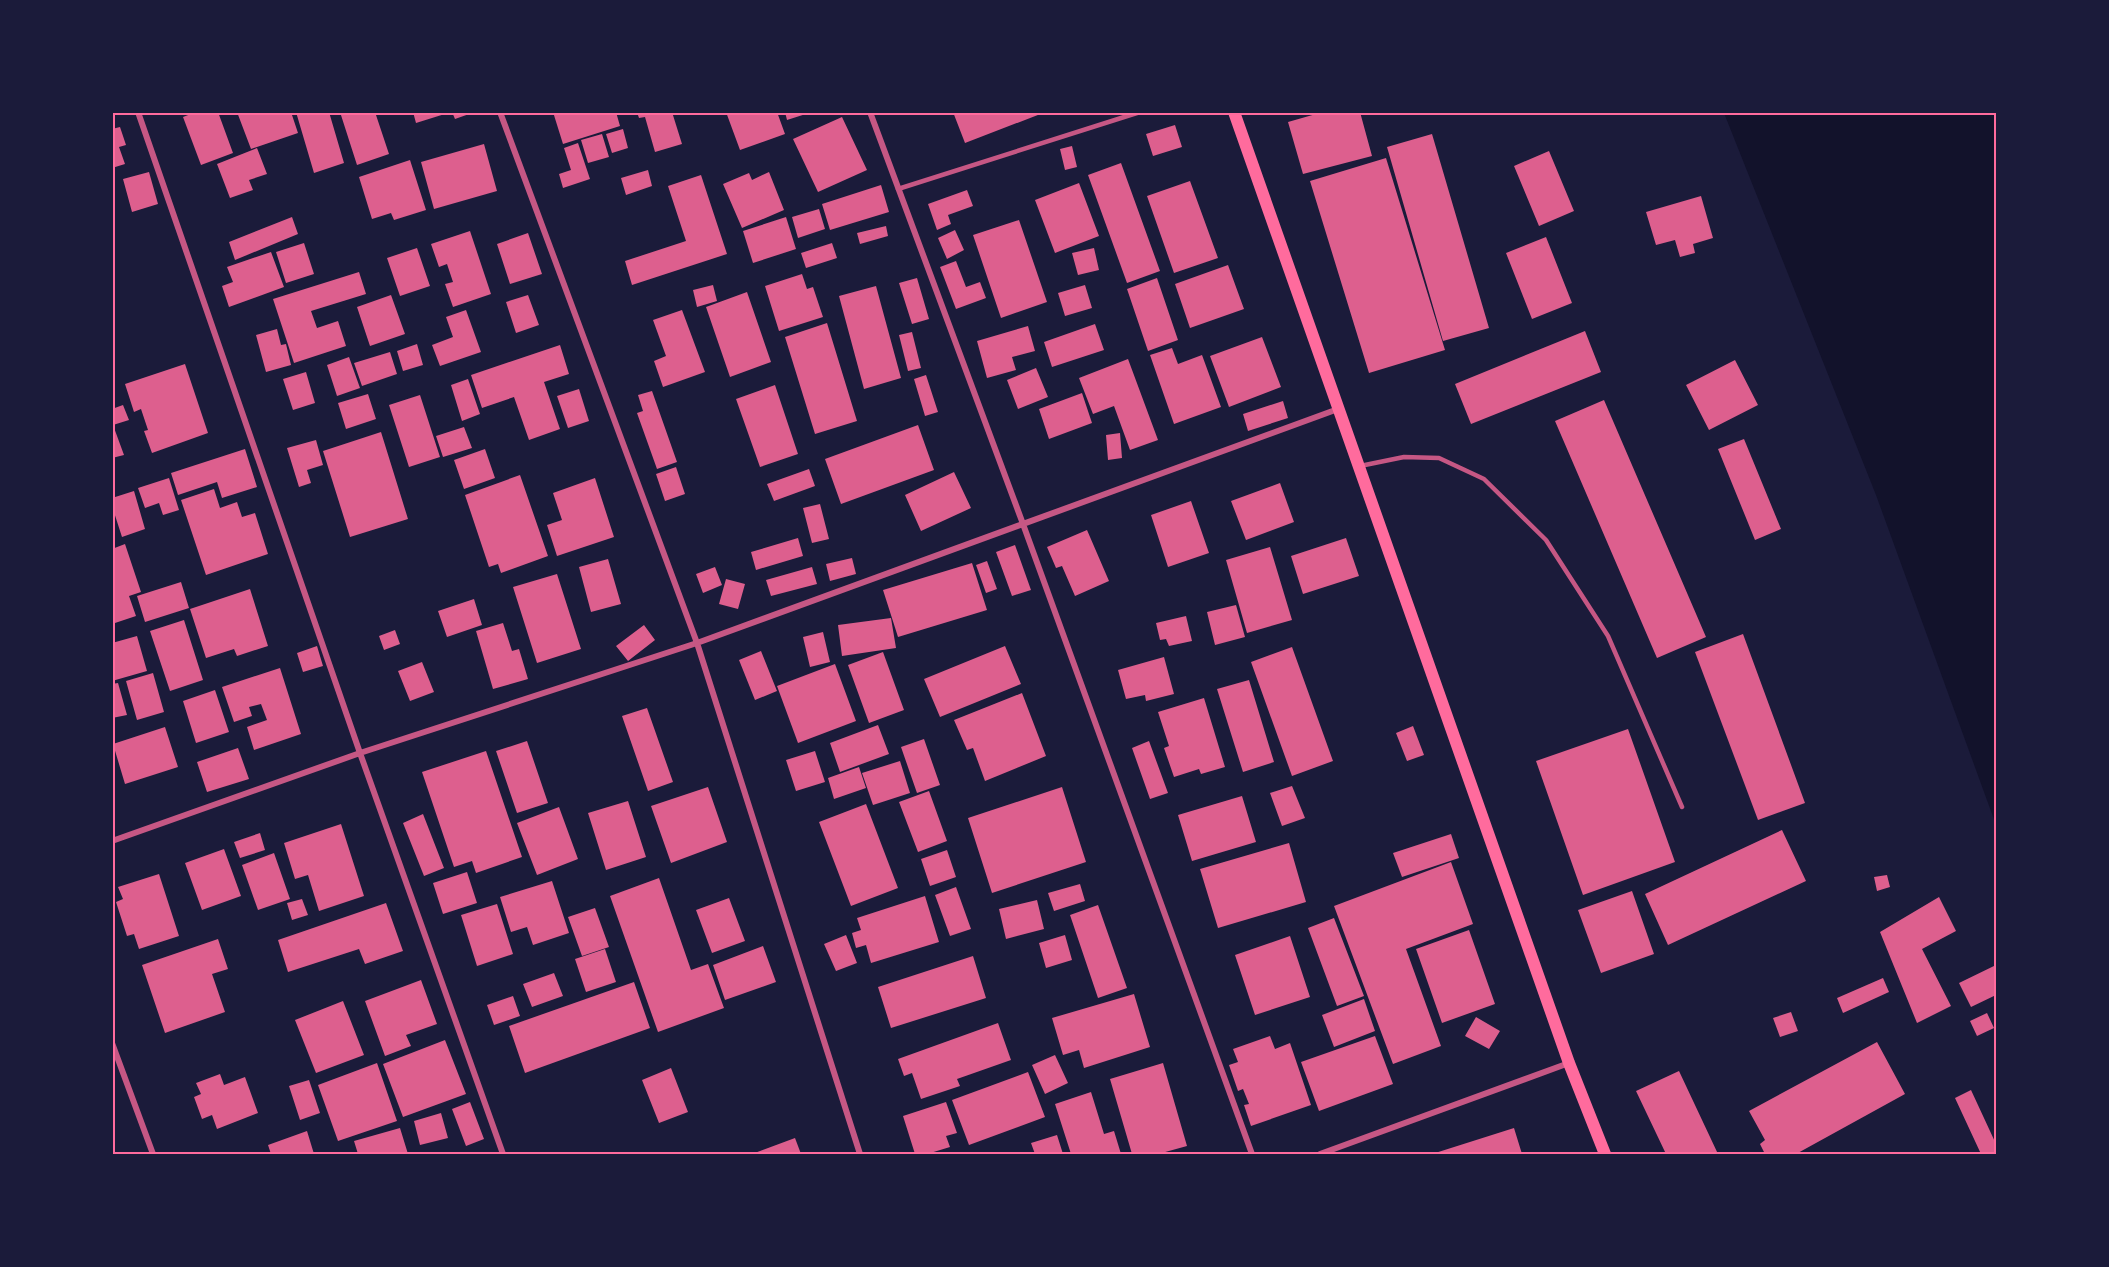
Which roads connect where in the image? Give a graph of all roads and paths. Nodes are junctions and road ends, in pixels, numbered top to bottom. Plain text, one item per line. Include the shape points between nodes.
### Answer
1 (138, 112) edge
2 (500, 112) edge
3 (870, 112) edge
4 (1140, 112) edge
5 (1234, 112) edge
6 (898, 189) junction
7 (1338, 409) junction
8 (1360, 466) junction
9 (1023, 524) junction
10 (697, 643) junction
11 (360, 753) junction
12 (1682, 807) dead end
13 (112, 841) edge
14 (112, 1043) edge
15 (1569, 1063) junction
16 (153, 1155) edge
17 (503, 1155) edge
18 (860, 1155) edge
19 (1252, 1155) edge
20 (1320, 1155) edge
21 (1605, 1155) edge

1 - 11 street
2 - 10 street
3 - 6 street
4 - 6 lane
5 - 7 main road
6 - 9 street
7 - 8 main road
7 - 9 street
8 - 12 lane via 1404,458 1439,458 1484,479 1546,540 1608,636
8 - 15 main road
9 - 10 street
9 - 19 street
10 - 11 street
10 - 18 street
11 - 13 street
11 - 17 street
14 - 16 street
15 - 20 street
15 - 21 main road

